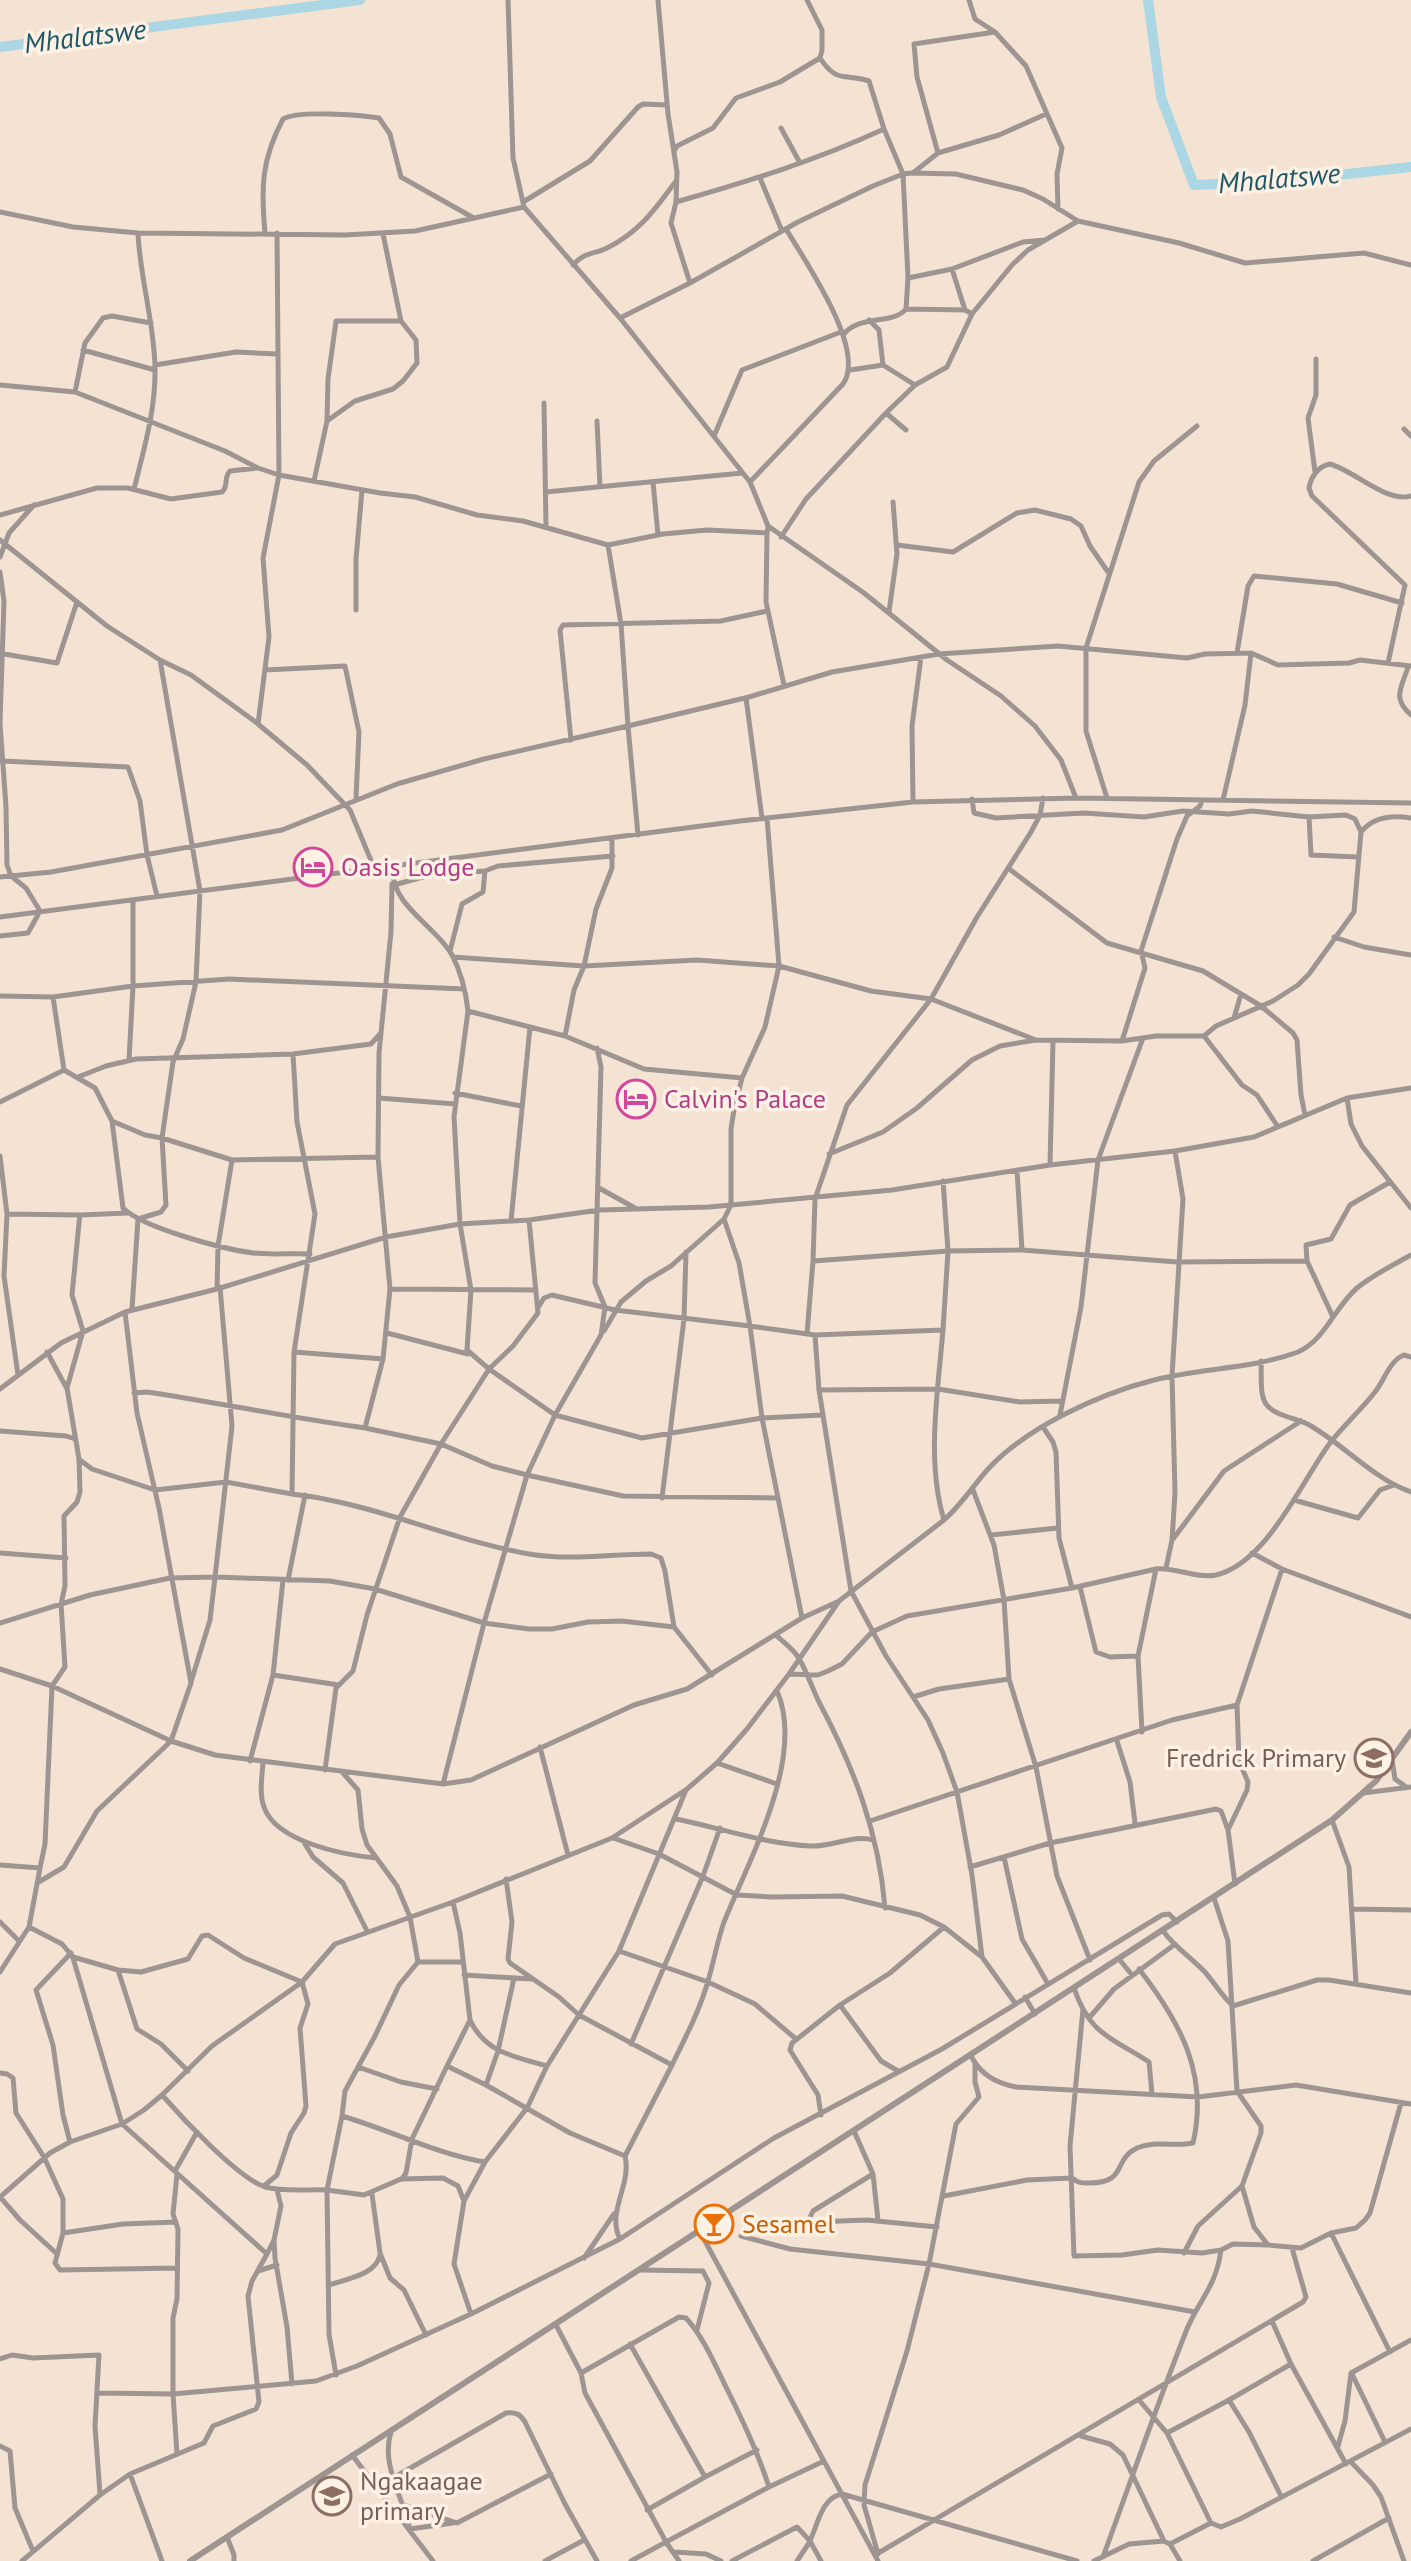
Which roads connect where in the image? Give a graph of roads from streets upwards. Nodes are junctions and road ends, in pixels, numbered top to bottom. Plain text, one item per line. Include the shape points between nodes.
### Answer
1 (508, 0) edge
2 (658, 0) edge
3 (807, 0) edge
4 (969, 0) edge
5 (995, 32) junction
6 (820, 58) junction
7 (667, 105) junction
8 (1046, 114) junction
9 (781, 128) dead end
10 (884, 129) junction
11 (674, 152) junction
12 (938, 153) junction
13 (800, 163) junction
14 (912, 173) junction
15 (903, 174) junction
16 (760, 178) junction
17 (677, 180) junction
18 (676, 202) junction
19 (524, 204) junction
20 (1058, 209) junction
21 (0, 212) edge
22 (473, 217) junction
23 (1078, 221) junction
24 (784, 230) junction
25 (138, 233) junction
26 (265, 233) junction
27 (277, 233) junction
28 (383, 234) junction
29 (1045, 240) junction
30 (573, 265) junction
31 (1411, 265) edge
32 (952, 269) junction
33 (908, 278) junction
34 (690, 283) junction
35 (906, 309) junction
36 (965, 310) junction
37 (972, 314) junction
38 (620, 318) junction
39 (869, 320) junction
40 (401, 321) junction
41 (151, 323) junction
42 (842, 334) junction
43 (83, 350) junction
44 (277, 354) junction
45 (1316, 359) dead end
46 (883, 365) junction
47 (155, 367) junction
48 (850, 370) junction
49 (0, 385) edge
50 (915, 385) junction
51 (75, 392) junction
52 (544, 403) dead end
53 (886, 413) junction
54 (327, 421) junction
55 (597, 421) dead end
56 (150, 422) junction
57 (1197, 426) dead end
58 (1404, 429) dead end
59 (906, 430) dead end
60 (714, 436) junction
61 (1411, 436) edge
62 (258, 468) junction
63 (743, 473) junction
64 (1315, 473) junction
65 (279, 475) junction
66 (314, 481) junction
67 (653, 482) junction
68 (750, 482) junction
69 (600, 487) junction
70 (134, 489) junction
71 (362, 490) junction
72 (546, 492) junction
73 (1411, 496) edge
74 (893, 502) dead end
75 (35, 504) junction
76 (0, 515) edge
77 (546, 527) junction
78 (768, 530) junction
79 (658, 535) junction
80 (781, 537) junction
81 (2, 541) edge
82 (608, 545) junction
83 (897, 545) junction
84 (0, 557) edge
85 (0, 572) edge
86 (1109, 573) junction
87 (77, 602) junction
88 (1402, 603) junction
89 (356, 610) dead end
90 (767, 611) junction
91 (889, 613) junction
92 (621, 624) junction
93 (1086, 648) junction
94 (1237, 653) junction
95 (1251, 653) junction
96 (4, 654) junction
97 (939, 654) junction
98 (921, 657) junction
99 (160, 660) junction
100 (1388, 663) junction
101 (2, 666) edge
102 (1410, 666) edge
103 (265, 670) junction
104 (784, 685) junction
105 (746, 698) junction
106 (1411, 715) edge
107 (0, 723) edge
108 (258, 724) junction
109 (628, 726) junction
110 (571, 740) junction
111 (1, 761) edge
112 (356, 798) junction
113 (1043, 798) junction
114 (1076, 798) junction
115 (1107, 798) junction
116 (972, 799) junction
117 (1202, 800) junction
118 (1223, 800) junction
119 (913, 802) junction
120 (1411, 803) edge
121 (345, 805) junction
122 (3, 807) edge
123 (1191, 812) junction
124 (1039, 817) junction
125 (1309, 817) junction
126 (765, 818) junction
127 (1411, 818) edge
128 (1361, 832) junction
129 (638, 835) junction
130 (612, 839) junction
131 (194, 846) junction
132 (147, 855) junction
133 (613, 856) junction
134 (1358, 857) junction
135 (393, 868) junction
136 (1008, 868) junction
137 (375, 870) junction
138 (485, 871) junction
139 (11, 876) junction
140 (0, 877) edge
141 (393, 882) junction
142 (200, 891) junction
143 (157, 896) junction
144 (133, 900) junction
145 (40, 911) junction
146 (0, 917) edge
147 (0, 936) edge
148 (1334, 937) junction
149 (1141, 951) junction
150 (452, 954) junction
151 (1411, 955) edge
152 (584, 966) junction
153 (779, 966) junction
154 (196, 982) junction
155 (385, 985) junction
156 (133, 986) junction
157 (464, 989) junction
158 (1241, 994) junction
159 (0, 996) edge
160 (53, 997) junction
161 (931, 999) junction
162 (1261, 1006) junction
163 (468, 1011) junction
164 (1234, 1018) junction
165 (530, 1027) junction
166 (381, 1034) junction
167 (565, 1036) junction
168 (1204, 1036) junction
169 (1143, 1038) junction
170 (1036, 1040) junction
171 (1053, 1041) junction
172 (1122, 1041) junction
173 (597, 1048) junction
174 (293, 1054) junction
175 (175, 1056) junction
176 (129, 1060) junction
177 (64, 1070) junction
178 (75, 1077) junction
179 (742, 1078) junction
180 (1411, 1088) edge
181 (455, 1093) junction
182 (379, 1098) junction
183 (1347, 1098) junction
184 (0, 1102) edge
185 (455, 1104) junction
186 (521, 1106) junction
187 (1305, 1115) junction
188 (112, 1121) junction
189 (1278, 1127) junction
190 (162, 1138) junction
191 (1175, 1151) junction
192 (829, 1154) junction
193 (0, 1156) edge
194 (378, 1157) junction
195 (305, 1159) junction
196 (232, 1160) junction
197 (1098, 1160) junction
198 (1050, 1165) junction
199 (1017, 1170) junction
200 (943, 1181) junction
201 (1390, 1182) junction
202 (598, 1188) junction
203 (815, 1199) junction
204 (731, 1205) junction
205 (1411, 1208) edge
206 (637, 1209) junction
207 (599, 1210) junction
208 (128, 1213) junction
209 (7, 1214) junction
210 (80, 1215) junction
211 (138, 1219) junction
212 (724, 1219) junction
213 (529, 1220) junction
214 (511, 1221) junction
215 (460, 1224) junction
216 (386, 1237) junction
217 (218, 1246) junction
218 (1022, 1250) junction
219 (686, 1251) junction
220 (948, 1251) junction
221 (1411, 1255) edge
222 (1087, 1256) junction
223 (309, 1257) junction
224 (813, 1261) junction
225 (1307, 1261) junction
226 (1177, 1262) junction
227 (218, 1288) junction
228 (390, 1289) junction
229 (471, 1290) junction
230 (535, 1290) junction
231 (539, 1306) junction
232 (605, 1307) junction
233 (615, 1310) junction
234 (129, 1311) junction
235 (1333, 1317) junction
236 (684, 1319) junction
237 (750, 1326) junction
238 (943, 1330) junction
239 (83, 1331) junction
240 (387, 1333) junction
241 (807, 1334) junction
242 (601, 1335) junction
243 (815, 1335) junction
244 (47, 1352) junction
245 (294, 1352) junction
246 (468, 1354) junction
247 (1411, 1357) edge
248 (383, 1359) junction
249 (1261, 1361) junction
250 (489, 1369) junction
251 (18, 1375) junction
252 (1172, 1376) junction
253 (67, 1388) junction
254 (0, 1389) edge
255 (938, 1389) junction
256 (819, 1390) junction
257 (134, 1393) junction
258 (1061, 1401) junction
259 (232, 1405) junction
260 (555, 1415) junction
261 (822, 1415) junction
262 (1060, 1416) junction
263 (294, 1418) junction
264 (762, 1418) junction
265 (1302, 1420) junction
266 (1043, 1427) junction
267 (365, 1428) junction
268 (0, 1431) edge
269 (670, 1435) junction
270 (75, 1439) junction
271 (1333, 1439) junction
272 (441, 1444) junction
273 (79, 1459) junction
274 (92, 1469) junction
275 (527, 1475) junction
276 (80, 1481) junction
277 (226, 1482) junction
278 (1394, 1485) junction
279 (972, 1489) junction
280 (155, 1490) junction
281 (1411, 1492) edge
282 (292, 1494) junction
283 (305, 1495) junction
284 (662, 1498) junction
285 (777, 1498) junction
286 (1294, 1500) junction
287 (400, 1517) junction
288 (944, 1520) junction
289 (1058, 1528) junction
290 (991, 1535) junction
291 (1172, 1540) junction
292 (505, 1548) junction
293 (0, 1553) edge
294 (1252, 1553) junction
295 (66, 1558) junction
296 (1166, 1568) junction
297 (1156, 1569) junction
298 (1282, 1569) junction
299 (215, 1577) junction
300 (170, 1578) junction
301 (285, 1580) junction
302 (1080, 1587) junction
303 (1072, 1588) junction
304 (375, 1589) junction
305 (851, 1591) junction
306 (1004, 1600) junction
307 (839, 1601) junction
308 (61, 1604) junction
309 (1411, 1617) edge
310 (802, 1618) junction
311 (0, 1623) edge
312 (484, 1623) junction
313 (674, 1627) junction
314 (872, 1632) junction
315 (776, 1635) junction
316 (1138, 1656) junction
317 (799, 1657) junction
318 (0, 1669) edge
319 (789, 1674) junction
320 (273, 1675) junction
321 (712, 1675) junction
322 (805, 1675) junction
323 (1009, 1679) junction
324 (191, 1683) junction
325 (339, 1685) junction
326 (52, 1686) junction
327 (777, 1691) junction
328 (913, 1697) junction
329 (1237, 1705) junction
330 (1142, 1732) junction
331 (1411, 1732) edge
332 (171, 1741) junction
333 (1117, 1741) junction
334 (540, 1747) junction
335 (1392, 1760) junction
336 (250, 1761) junction
337 (263, 1763) junction
338 (717, 1763) junction
339 (1036, 1767) junction
340 (325, 1770) junction
341 (341, 1772) junction
342 (443, 1784) junction
343 (777, 1784) junction
344 (1408, 1787) edge
345 (687, 1789) junction
346 (957, 1792) junction
347 (1363, 1793) junction
348 (676, 1819) junction
349 (1332, 1820) junction
350 (870, 1821) junction
351 (1135, 1823) junction
352 (720, 1828) junction
353 (1228, 1830) junction
354 (612, 1838) junction
355 (760, 1839) junction
356 (873, 1840) junction
357 (1050, 1843) junction
358 (305, 1844) junction
359 (659, 1854) junction
360 (568, 1855) junction
361 (1004, 1857) junction
362 (376, 1858) junction
363 (0, 1865) edge
364 (970, 1867) junction
365 (40, 1868) junction
366 (703, 1876) junction
367 (506, 1879) junction
368 (37, 1883) junction
369 (1235, 1884) junction
370 (737, 1895) junction
371 (1214, 1898) junction
372 (453, 1902) junction
373 (885, 1908) junction
374 (1352, 1909) junction
375 (1411, 1910) edge
376 (410, 1917) junction
377 (0, 1922) edge
378 (1177, 1922) junction
379 (29, 1927) junction
380 (944, 1927) junction
381 (367, 1931) junction
382 (1163, 1931) junction
383 (19, 1941) junction
384 (1174, 1945) junction
385 (619, 1951) junction
386 (1105, 1951) junction
387 (72, 1955) junction
388 (982, 1957) junction
389 (1119, 1959) junction
390 (1090, 1960) junction
391 (418, 1962) junction
392 (463, 1962) junction
393 (1112, 1964) junction
394 (663, 1967) junction
395 (1139, 1969) junction
396 (118, 1970) junction
397 (0, 1972) edge
398 (464, 1975) junction
399 (1132, 1975) junction
400 (514, 1978) junction
401 (532, 1979) junction
402 (302, 1982) junction
403 (708, 1982) junction
404 (1356, 1983) junction
405 (1048, 1984) junction
406 (1074, 1988) junction
407 (1411, 1993) edge
408 (1025, 1997) junction
409 (1015, 2003) junction
410 (840, 2005) junction
411 (1233, 2006) junction
412 (1083, 2009) junction
413 (1035, 2014) junction
414 (579, 2015) junction
415 (1089, 2018) junction
416 (470, 2020) junction
417 (796, 2039) junction
418 (631, 2044) junction
419 (498, 2051) junction
420 (971, 2056) junction
421 (975, 2064) junction
422 (672, 2065) junction
423 (447, 2066) junction
424 (547, 2066) junction
425 (358, 2067) junction
426 (188, 2071) junction
427 (899, 2071) junction
428 (0, 2073) edge
429 (486, 2085) junction
430 (437, 2089) junction
431 (1075, 2090) junction
432 (1237, 2091) junction
433 (1152, 2094) junction
434 (162, 2095) junction
435 (1198, 2097) junction
436 (1401, 2103) junction
437 (1411, 2104) edge
438 (527, 2108) junction
439 (821, 2115) junction
440 (342, 2116) junction
441 (122, 2124) junction
442 (854, 2131) junction
443 (197, 2132) junction
444 (412, 2139) junction
445 (70, 2142) junction
446 (625, 2156) junction
447 (44, 2157) junction
448 (485, 2162) junction
449 (176, 2172) junction
450 (873, 2174) junction
451 (277, 2175) junction
452 (1072, 2178) junction
453 (401, 2179) junction
454 (264, 2186) junction
455 (1242, 2186) junction
456 (280, 2189) junction
457 (327, 2190) junction
458 (372, 2193) junction
459 (944, 2196) junction
460 (0, 2197) edge
461 (464, 2201) junction
462 (615, 2213) junction
463 (878, 2220) junction
464 (176, 2222) junction
465 (937, 2227) junction
466 (699, 2230) junction
467 (63, 2233) junction
468 (1331, 2233) junction
469 (741, 2236) dead end
470 (620, 2239) junction
471 (274, 2240) junction
472 (1268, 2245) junction
473 (1292, 2248) junction
474 (1221, 2250) junction
475 (56, 2253) junction
476 (380, 2253) junction
477 (1184, 2253) junction
478 (267, 2254) junction
479 (584, 2258) junction
480 (929, 2264) junction
481 (277, 2265) junction
482 (177, 2268) junction
483 (635, 2270) junction
484 (258, 2271) junction
485 (329, 2285) junction
486 (1195, 2312) junction
487 (471, 2314) junction
488 (1272, 2321) junction
489 (556, 2325) junction
490 (697, 2330) junction
491 (426, 2335) junction
492 (1411, 2340) edge
493 (630, 2344) junction
494 (1390, 2352) junction
495 (0, 2359) edge
496 (1291, 2364) junction
497 (581, 2373) junction
498 (1351, 2373) junction
499 (336, 2375) junction
500 (1168, 2382) junction
501 (292, 2384) junction
502 (257, 2385) junction
503 (97, 2393) junction
504 (173, 2394) junction
505 (1139, 2400) junction
506 (1229, 2400) junction
507 (1154, 2415) junction
508 (1411, 2429) edge
509 (391, 2430) junction
510 (1167, 2433) junction
511 (1080, 2436) junction
512 (1385, 2442) junction
513 (0, 2446) edge
514 (1337, 2448) junction
515 (757, 2450) junction
516 (177, 2454) junction
517 (351, 2455) junction
518 (824, 2461) junction
519 (1348, 2463) junction
520 (1132, 2472) junction
521 (130, 2474) junction
522 (551, 2474) junction
523 (705, 2477) junction
524 (393, 2478) junction
525 (769, 2487) junction
526 (379, 2490) junction
527 (842, 2494) junction
528 (100, 2495) junction
529 (1281, 2496) junction
530 (863, 2499) junction
531 (404, 2505) junction
532 (647, 2510) junction
533 (1389, 2517) junction
534 (935, 2521) junction
535 (457, 2523) junction
536 (1211, 2523) junction
537 (410, 2528) junction
538 (227, 2537) junction
539 (584, 2540) junction
540 (810, 2541) junction
541 (666, 2542) junction
542 (1167, 2543) junction
543 (33, 2551) junction
544 (673, 2552) junction
545 (877, 2557) edge
546 (1103, 2557) junction
547 (22, 2561) edge
548 (162, 2561) edge
549 (190, 2561) edge
550 (234, 2561) edge
551 (433, 2561) edge
552 (545, 2561) edge
553 (597, 2561) edge
554 (631, 2561) edge
555 (679, 2561) edge
556 (721, 2561) edge
557 (732, 2561) edge
558 (797, 2561) edge
559 (821, 2561) edge
560 (1077, 2561) edge
561 (1094, 2561) edge
562 (1181, 2561) edge
563 (1313, 2561) edge
564 (1404, 2561) edge

1 - 19 street via 512,148
2 - 7 street
3 - 6 street via 822,30
4 - 5 street via 975,19
5 - 8 street via 1026,66
5 - 12 street via 914,44 917,77
6 - 10 street via 830,73 869,81
6 - 11 street via 780,82 736,98 713,128
7 - 11 street
7 - 19 street via 638,107 590,161
8 - 12 street
8 - 20 street via 1063,151 1057,174
9 - 13 street
10 - 13 street
10 - 15 street
11 - 17 street
12 - 14 street
13 - 16 street
14 - 15 street
14 - 20 street via 956,174 1023,190
15 - 24 street
15 - 33 street
16 - 18 street
16 - 24 street
17 - 18 street
17 - 30 street via 646,222
18 - 34 street via 673,232
19 - 22 street
19 - 30 street
20 - 23 street
21 - 25 street
22 - 26 street via 401,177 390,134 379,118 287,116 261,185
22 - 28 street
23 - 29 street
23 - 31 street via 1245,263 1364,253
24 - 34 street
24 - 42 street via 823,291
25 - 26 street
25 - 41 street via 139,268
26 - 27 street
27 - 28 street
27 - 44 street
28 - 40 street
29 - 32 street via 1015,244
29 - 37 street via 1021,256
30 - 38 street
32 - 33 street
32 - 36 street
33 - 35 street
34 - 38 street
35 - 36 street
35 - 39 street
36 - 37 street
37 - 50 street via 947,367
38 - 60 street
39 - 42 street
39 - 46 street via 879,330
40 - 54 street via 415,337 416,366 393,389 355,401
40 - 54 street via 336,321
41 - 43 street via 107,316 89,334
41 - 47 street
42 - 48 street
42 - 60 street via 742,370
43 - 47 street
43 - 51 street
44 - 47 street via 236,352
44 - 65 street
45 - 64 street via 1316,395 1308,418
46 - 48 street
46 - 50 street
47 - 56 street
48 - 68 street via 843,384
49 - 51 street
50 - 53 street
51 - 56 street
52 - 72 street
53 - 59 street
53 - 80 street via 806,499
54 - 66 street
55 - 69 street
56 - 62 street
56 - 70 street
57 - 86 street via 1154,461 1139,482
58 - 61 street
60 - 63 street
62 - 65 street
62 - 70 street via 230,471 222,492 171,499
63 - 67 street
63 - 68 street
64 - 73 street via 1333,465 1395,498
64 - 88 street via 1309,488 1312,496 1405,585
65 - 66 street
65 - 103 street via 263,558 269,637
66 - 71 street
67 - 69 street
67 - 79 street
68 - 78 street
69 - 72 street
70 - 75 street via 97,488
71 - 77 street
71 - 89 street
72 - 77 street
74 - 83 street
75 - 76 street
75 - 81 street
77 - 82 street
78 - 79 street
78 - 80 street
78 - 90 street
79 - 82 street
80 - 91 street
81 - 84 street
81 - 87 street
82 - 92 street
83 - 86 street via 953,552 1017,513 1035,510 1081,526
83 - 91 street
85 - 96 street
86 - 93 street
87 - 96 street via 57,663
87 - 99 street
88 - 94 street via 1337,584 1254,576
88 - 100 street
90 - 92 street via 721,621
90 - 104 street
91 - 97 street
92 - 109 street
92 - 110 street via 561,627
93 - 94 street via 1187,658
93 - 97 street
93 - 115 street via 1086,731
94 - 95 street
95 - 100 street via 1278,665
95 - 118 street
96 - 101 street
97 - 98 street
97 - 114 street via 1035,726 1061,760
98 - 104 street
98 - 119 street via 912,726
99 - 108 street via 191,675
99 - 131 street
100 - 102 street
101 - 107 street
102 - 106 street via 1399,697
103 - 108 street
103 - 112 street via 345,666 359,732
104 - 105 street
105 - 109 street
105 - 126 street
107 - 111 street
108 - 121 street
109 - 110 street
109 - 129 street
110 - 112 street via 484,759
111 - 122 street
111 - 132 street via 128,767 140,801
112 - 121 street
113 - 114 street
113 - 116 street
113 - 124 street
114 - 115 street
115 - 117 street
116 - 119 street
116 - 124 street via 972,809 981,816
117 - 118 street
117 - 123 street
118 - 120 street
119 - 126 street
121 - 131 street via 282,830
121 - 137 street
122 - 139 street
123 - 124 street
123 - 125 street
123 - 149 street via 1177,839
124 - 136 street
125 - 128 street via 1351,816
125 - 134 street via 1311,855
126 - 129 street
126 - 153 street
127 - 128 street via 1377,820
128 - 134 street
129 - 130 street
130 - 133 street
130 - 135 street
131 - 132 street
131 - 142 street
132 - 139 street
132 - 143 street
133 - 138 street
133 - 152 street
134 - 148 street via 1354,912
135 - 137 street
135 - 141 street
136 - 149 street via 1107,943
136 - 161 street
137 - 142 street
138 - 141 street
138 - 150 street via 483,892 462,904
139 - 140 street
139 - 145 street
141 - 150 street
141 - 155 street
142 - 143 street
142 - 154 street
143 - 144 street
144 - 145 street
144 - 156 street
145 - 146 street
145 - 147 street via 28,933
148 - 151 street
148 - 162 street via 1298,985
149 - 158 street via 1203,971
149 - 172 street via 1145,968
150 - 152 street
150 - 157 street
152 - 153 street via 697,960
152 - 167 street
153 - 161 street via 879,993
153 - 179 street via 763,1036
154 - 155 street
154 - 156 street
154 - 175 street
155 - 157 street
155 - 166 street
156 - 160 street
156 - 176 street
157 - 163 street
158 - 162 street
158 - 164 street
159 - 160 street
160 - 177 street
161 - 170 street
161 - 192 street via 851,1099
162 - 164 street
162 - 187 street via 1297,1040
163 - 165 street
163 - 181 street
164 - 168 street
165 - 167 street
165 - 186 street
166 - 174 street via 371,1044
166 - 182 street
167 - 173 street
168 - 169 street
168 - 189 street
169 - 172 street
169 - 197 street
170 - 171 street
170 - 192 street via 988,1051 883,1132
171 - 172 street
171 - 198 street
173 - 179 street via 644,1069
173 - 202 street
174 - 175 street
174 - 195 street
175 - 176 street
175 - 190 street
176 - 178 street
177 - 178 street
177 - 184 street
178 - 188 street via 95,1088
179 - 204 street via 731,1129
180 - 183 street
181 - 185 street
181 - 186 street
182 - 185 street
182 - 194 street
183 - 187 street
183 - 201 street via 1362,1146
185 - 215 street
186 - 214 street
187 - 189 street
188 - 190 street
188 - 208 street via 121,1203
189 - 191 street via 1254,1137
190 - 196 street
190 - 211 street via 166,1205 161,1212
191 - 197 street
191 - 226 street via 1183,1199
192 - 203 street
193 - 209 street
194 - 195 street
194 - 216 street
195 - 196 street
195 - 223 street via 315,1214
196 - 217 street
197 - 198 street
197 - 222 street
198 - 199 street
199 - 200 street
199 - 218 street
200 - 203 street
200 - 220 street
201 - 205 street
201 - 225 street via 1350,1205 1331,1239 1306,1245
202 - 206 street
202 - 207 street
203 - 204 street
203 - 224 street
204 - 206 street
204 - 212 street
206 - 207 street
207 - 213 street
207 - 232 street via 595,1283
208 - 210 street
208 - 211 street
209 - 210 street
209 - 251 street via 4,1276
210 - 239 street via 72,1295
211 - 217 street
211 - 234 street
212 - 219 street
212 - 237 street via 739,1263
213 - 214 street
213 - 230 street
214 - 215 street
215 - 216 street
215 - 229 street
216 - 223 street
216 - 228 street
217 - 223 street
217 - 227 street
218 - 220 street
218 - 222 street
219 - 233 street
219 - 236 street
220 - 224 street
220 - 238 street
221 - 235 street via 1357,1288
222 - 226 street
222 - 258 street
223 - 227 street
223 - 245 street
224 - 241 street
225 - 226 street
225 - 235 street
226 - 252 street
227 - 234 street
227 - 259 street
228 - 229 street
228 - 240 street
229 - 230 street
229 - 246 street
230 - 231 street
231 - 232 street via 552,1295
231 - 250 street via 535,1320
232 - 233 street
232 - 242 street
233 - 236 street
233 - 242 street
234 - 239 street
234 - 257 street
235 - 249 street via 1308,1347
236 - 237 street
236 - 269 street
237 - 241 street
237 - 264 street
238 - 243 street
238 - 255 street
239 - 244 street
239 - 253 street
240 - 246 street
240 - 248 street
241 - 243 street
242 - 260 street
243 - 256 street
244 - 251 street
244 - 253 street
245 - 248 street
245 - 263 street
246 - 250 street
247 - 271 street via 1396,1359
248 - 267 street
249 - 252 street
249 - 265 street via 1266,1404
250 - 260 street
250 - 272 street
251 - 254 street
252 - 262 street via 1124,1388
252 - 291 street
253 - 270 street
255 - 256 street
255 - 258 street via 1020,1402
255 - 288 street via 936,1459
256 - 261 street
257 - 259 street
257 - 280 street
258 - 262 street
259 - 263 street
259 - 277 street
260 - 269 street via 642,1438
260 - 275 street
261 - 264 street
261 - 305 street
262 - 266 street
263 - 267 street
263 - 282 street
264 - 269 street
264 - 285 street
265 - 271 street
265 - 291 street via 1224,1471
266 - 279 street via 989,1468
266 - 289 street via 1056,1452
267 - 272 street
268 - 270 street
269 - 284 street
270 - 273 street
271 - 278 street
271 - 286 street
272 - 275 street
272 - 287 street
273 - 274 street
273 - 276 street
274 - 276 street
274 - 280 street
275 - 284 street via 623,1496
275 - 292 street
276 - 295 street via 77,1502 64,1516
277 - 280 street
277 - 282 street
277 - 299 street
278 - 281 street
278 - 286 street via 1380,1490 1358,1518
279 - 288 street
279 - 290 street
280 - 300 street
282 - 283 street
283 - 287 street
283 - 301 street
284 - 285 street
285 - 310 street
286 - 294 street
287 - 292 street
287 - 304 street
288 - 305 street
289 - 290 street
289 - 303 street
290 - 306 street
291 - 296 street
292 - 312 street
292 - 313 street via 560,1558 661,1558
293 - 295 street
294 - 296 street via 1213,1576
294 - 298 street
295 - 308 street
296 - 297 street
297 - 302 street
297 - 316 street
298 - 309 street
298 - 329 street
299 - 300 street
299 - 301 street
299 - 324 street via 210,1620
300 - 308 street
300 - 324 street
301 - 304 street
301 - 320 street
302 - 303 street
302 - 316 street via 1096,1652
303 - 306 street
304 - 312 street
304 - 325 street via 353,1671
305 - 307 street
305 - 314 street
306 - 314 street via 907,1616
306 - 323 street
307 - 310 street
307 - 317 street
308 - 311 street
308 - 326 street via 65,1667
310 - 315 street
312 - 313 street via 543,1630 622,1621
312 - 342 street
313 - 321 street
314 - 322 street via 842,1664
314 - 328 street
315 - 317 street
315 - 321 street
316 - 330 street
317 - 319 street
317 - 322 street
318 - 326 street
319 - 322 street
319 - 327 street
320 - 325 street
320 - 336 street
321 - 334 street
322 - 350 street via 844,1749
323 - 328 street
323 - 339 street
324 - 332 street
325 - 340 street
326 - 332 street
326 - 365 street
327 - 338 street
327 - 343 street via 786,1723
328 - 346 street
329 - 330 street
329 - 353 street via 1239,1761 1248,1782
330 - 333 street
331 - 335 street
332 - 336 street
332 - 368 street via 97,1811 64,1867
333 - 339 street
333 - 351 street
334 - 342 street via 471,1780
334 - 360 street
335 - 344 street via 1395,1779
335 - 347 street
336 - 337 street
337 - 340 street
337 - 358 street via 261,1792 267,1814
338 - 343 street
338 - 345 street
339 - 346 street
339 - 357 street
340 - 341 street
341 - 342 street
341 - 362 street via 358,1790 362,1829
343 - 355 street
344 - 347 street
345 - 348 street
345 - 354 street
346 - 350 street
346 - 364 street
347 - 349 street
348 - 352 street
348 - 359 street
349 - 369 street
349 - 374 street via 1349,1867
350 - 356 street
351 - 353 street via 1216,1809
351 - 357 street
352 - 355 street
352 - 366 street
353 - 369 street
354 - 359 street
354 - 360 street
355 - 356 street via 811,1846
355 - 370 street
356 - 373 street via 882,1867
357 - 361 street
357 - 390 street via 1063,1895
358 - 362 street
358 - 381 street via 343,1883
359 - 366 street
359 - 385 street
360 - 367 street
361 - 364 street
361 - 405 street via 1022,1939
362 - 376 street via 397,1886
363 - 365 street
364 - 388 street
365 - 368 street
366 - 370 street
366 - 394 street
367 - 372 street
367 - 401 street via 512,1922 509,1962
368 - 379 street
369 - 371 street
370 - 373 street via 842,1896
370 - 403 street
371 - 378 street
371 - 411 street via 1228,1941
372 - 376 street
372 - 392 street
373 - 380 street via 920,1915
374 - 375 street
374 - 404 street
376 - 381 street
376 - 391 street
377 - 383 street
378 - 382 street
378 - 386 street via 1162,1915
379 - 383 street
379 - 387 street
380 - 388 street
380 - 410 street via 890,1973
381 - 402 street via 335,1944
382 - 384 street
382 - 389 street
383 - 397 street
384 - 395 street
384 - 411 street
385 - 394 street
385 - 414 street
386 - 390 street
386 - 393 street
387 - 396 street
387 - 441 street
387 - 445 street via 36,1990 53,2045
388 - 409 street
389 - 393 street
389 - 399 street
390 - 405 street
391 - 392 street
391 - 425 street via 399,1985
392 - 398 street
393 - 406 street
394 - 403 street
394 - 418 street
395 - 399 street
395 - 435 street via 1189,2046
396 - 402 street via 141,1972 188,1959 205,1934 244,1958
396 - 426 street via 137,2029
398 - 400 street
398 - 416 street
399 - 415 street
400 - 401 street
400 - 419 street
401 - 414 street
402 - 426 street via 212,2046
402 - 451 street via 308,2004 300,2028 306,2106
403 - 417 street via 755,2004
403 - 422 street
404 - 407 street
404 - 411 street via 1317,1980
405 - 408 street
406 - 412 street
406 - 413 street
408 - 409 street
408 - 413 street
409 - 427 street
410 - 417 street
410 - 427 street via 881,2061
411 - 432 street
412 - 415 street
412 - 431 street
413 - 420 street
414 - 418 street
414 - 424 street
415 - 433 street via 1109,2040 1149,2062
416 - 419 street
416 - 423 street
417 - 439 street via 790,2050 818,2095
418 - 422 street
419 - 424 street
419 - 429 street
420 - 421 street
420 - 442 street
421 - 431 street via 996,2083
421 - 459 street via 979,2097 956,2124
422 - 446 street
423 - 429 street
423 - 430 street
424 - 438 street
425 - 430 street
425 - 440 street via 345,2091
426 - 434 street
427 - 439 street
428 - 447 street via 13,2078 16,2113
429 - 438 street
430 - 444 street
431 - 433 street
431 - 452 street
432 - 435 street
432 - 436 street via 1296,2085
432 - 455 street via 1261,2126
433 - 435 street
434 - 441 street
434 - 443 street
435 - 452 street via 1193,2143 1138,2148 1107,2182 1080,2183
436 - 437 street
436 - 468 street via 1370,2213 1356,2228
438 - 446 street
438 - 448 street
439 - 470 street via 774,2138
440 - 444 street
440 - 457 street
441 - 445 street
441 - 449 street
442 - 450 street
442 - 466 street
443 - 449 street
443 - 454 street
444 - 448 street
444 - 453 street
445 - 447 street
446 - 462 street via 624,2188
447 - 460 street
447 - 467 street via 64,2202
448 - 461 street
449 - 464 street
449 - 478 street
450 - 463 street
450 - 463 street via 813,2211 809,2219
451 - 454 street
451 - 456 street
452 - 459 street via 1027,2180
452 - 477 street via 1074,2256
453 - 458 street
453 - 461 street via 448,2180 460,2189
454 - 456 street
455 - 472 street via 1253,2224
455 - 477 street via 1198,2226
456 - 457 street
456 - 471 street
457 - 458 street
457 - 485 street
458 - 476 street
459 - 465 street
460 - 475 street
461 - 487 street via 454,2264
462 - 470 street
462 - 479 street
463 - 465 street
464 - 467 street
464 - 482 street
465 - 480 street
466 - 483 street
466 - 518 street
467 - 475 street
468 - 473 street via 1311,2245
468 - 494 street
469 - 480 street via 803,2251
470 - 479 street
471 - 478 street
471 - 481 street
472 - 473 street
472 - 474 street via 1233,2244
473 - 488 street via 1306,2300
474 - 477 street
474 - 486 street via 1212,2285
475 - 482 street via 60,2270
476 - 485 street via 378,2263 366,2273
476 - 491 street
478 - 484 street
479 - 487 street
480 - 486 street
480 - 530 street
481 - 484 street
481 - 501 street
482 - 504 street
483 - 489 street
483 - 490 street via 703,2271 709,2283
484 - 502 street via 248,2296
485 - 499 street
486 - 500 street
487 - 491 street
488 - 496 street
488 - 500 street
489 - 497 street
489 - 509 street
490 - 493 street via 679,2317
490 - 515 street
491 - 499 street
492 - 494 street
493 - 497 street
493 - 523 street
494 - 498 street
495 - 503 street via 97,2354
496 - 506 street
496 - 514 street
497 - 532 street via 585,2393
498 - 512 street
498 - 514 street
499 - 501 street
500 - 505 street
500 - 507 street
501 - 502 street
502 - 504 street
502 - 516 street via 256,2409 213,2426 204,2443
503 - 504 street
503 - 528 street
504 - 516 street
505 - 507 street
505 - 511 street
506 - 510 street
506 - 529 street
507 - 510 street
507 - 520 street
508 - 512 street
509 - 517 street
509 - 524 street via 386,2451
510 - 536 street
511 - 520 street via 1115,2447
511 - 534 street
512 - 519 street
513 - 543 street via 10,2451 15,2508
514 - 519 street
515 - 523 street
515 - 525 street
516 - 521 street
517 - 526 street
517 - 538 street
518 - 525 street
518 - 527 street
519 - 529 street
519 - 533 street via 1373,2485
520 - 542 street
520 - 546 street
521 - 528 street
521 - 548 street
522 - 524 street via 525,2422 514,2412
522 - 535 street
522 - 539 street
523 - 532 street
524 - 526 street
524 - 531 street
525 - 541 street
526 - 537 street
527 - 530 street
527 - 540 street via 827,2503
527 - 545 street
528 - 543 street
529 - 536 street via 1225,2526
530 - 534 street
530 - 545 street
531 - 535 street
531 - 537 street
532 - 541 street
533 - 563 street
533 - 564 street
534 - 545 street
534 - 560 street
535 - 537 street
536 - 542 street
537 - 551 street
538 - 549 street
538 - 550 street
539 - 552 street
539 - 553 street
540 - 557 street via 800,2528 793,2528
540 - 558 street
540 - 559 street
541 - 544 street
541 - 554 street
542 - 546 street via 1139,2542
542 - 562 street
543 - 547 street
544 - 555 street
544 - 556 street via 706,2554
546 - 561 street

